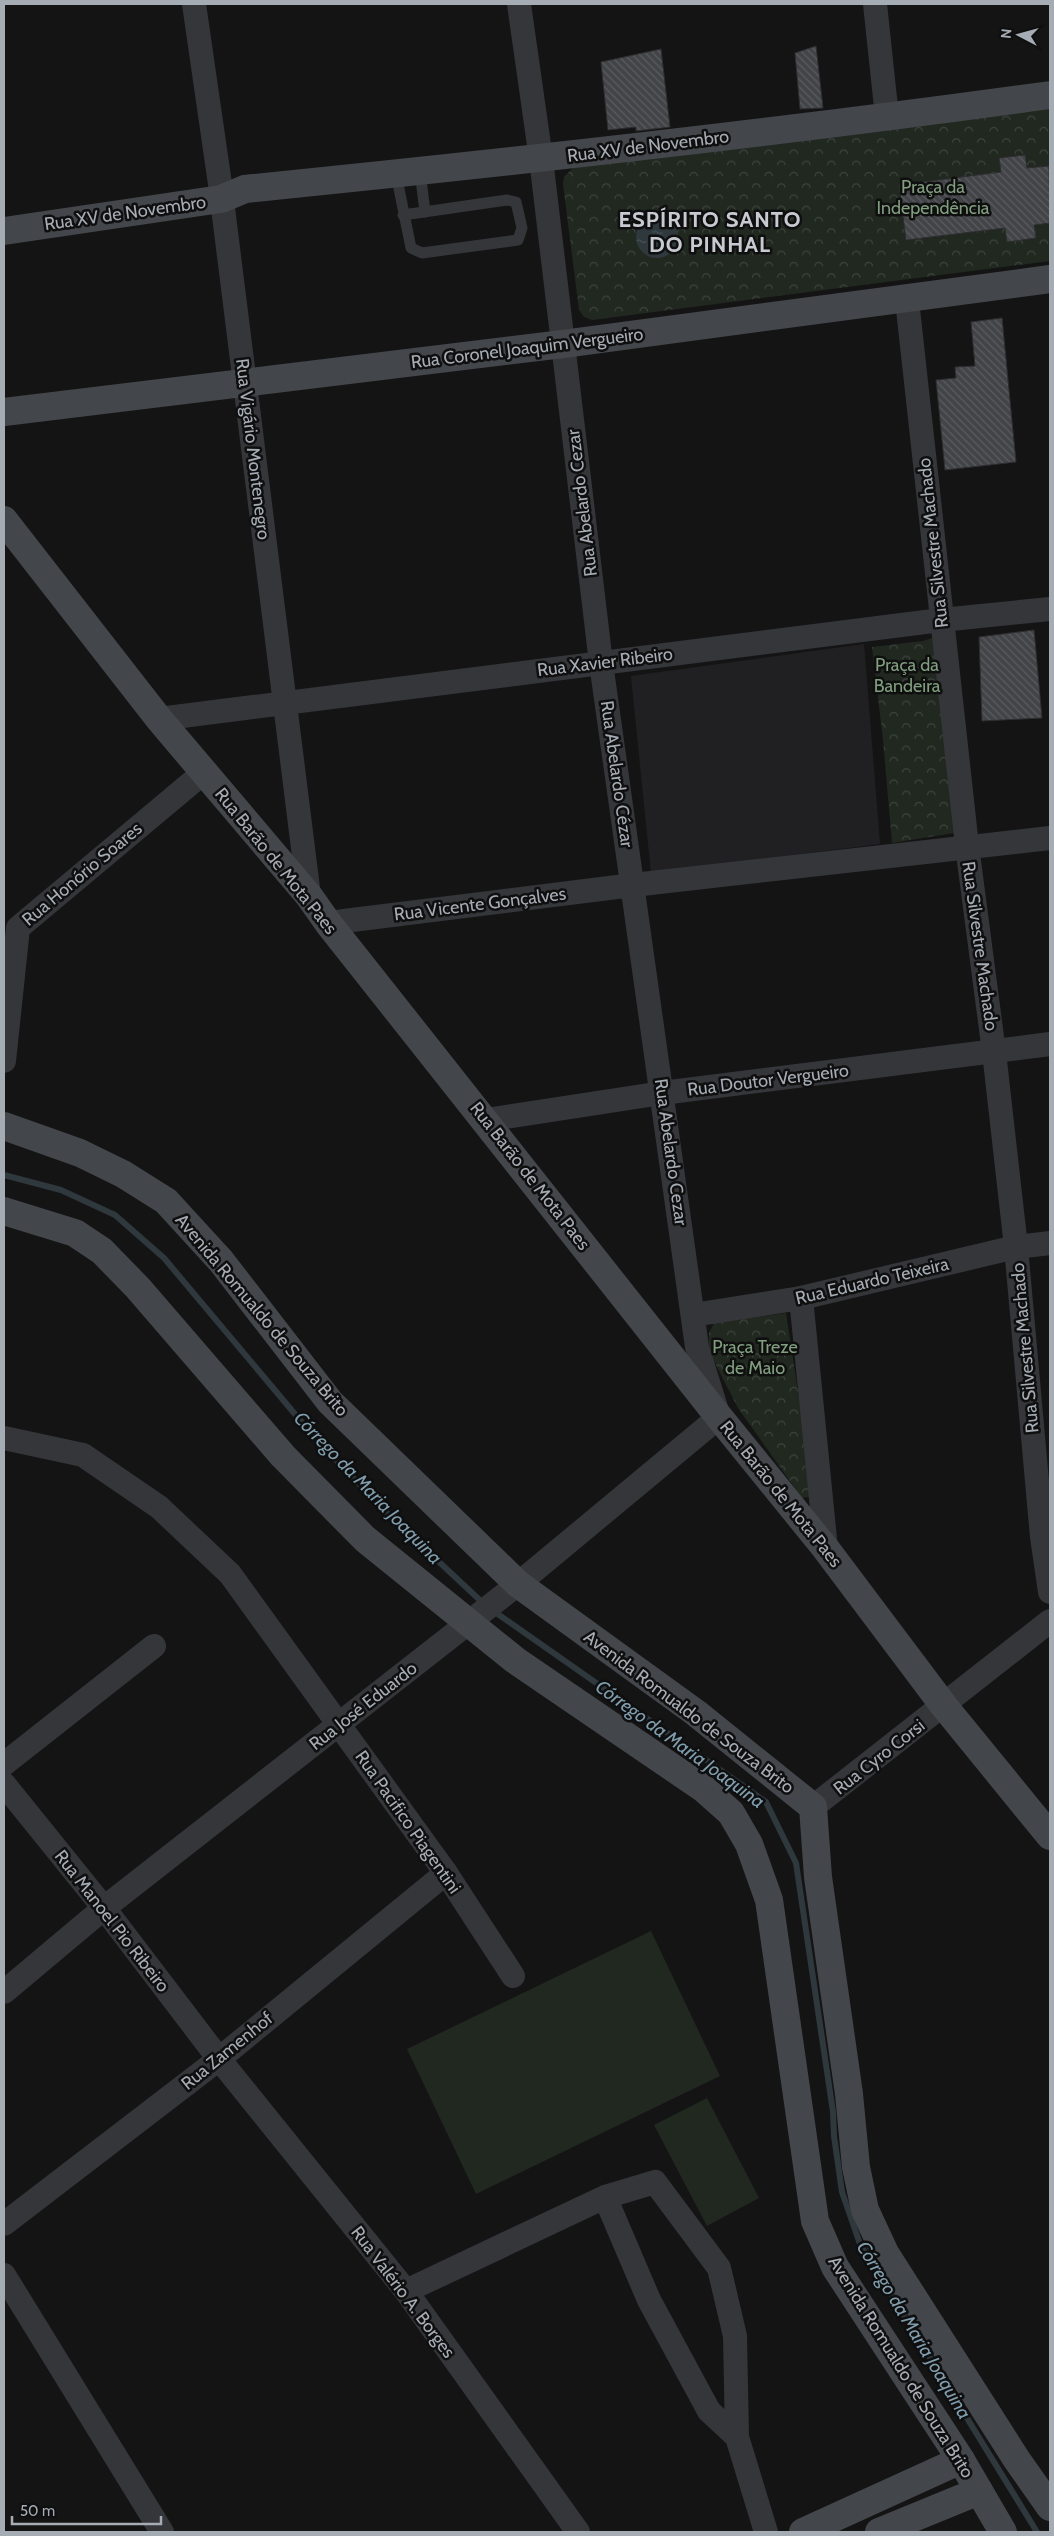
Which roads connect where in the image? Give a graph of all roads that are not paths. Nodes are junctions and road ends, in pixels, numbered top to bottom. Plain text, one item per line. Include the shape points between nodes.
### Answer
1 (194, 4) edge
2 (519, 4) edge
3 (874, 4) edge
4 (1050, 94) edge
5 (887, 117) junction
6 (541, 159) junction
7 (408, 172) junction
8 (229, 191) junction
9 (425, 212) junction
10 (4, 214) edge
11 (403, 215) junction
12 (4, 231) edge
13 (1050, 279) edge
14 (907, 300) junction
15 (563, 344) junction
16 (245, 382) junction
17 (4, 412) edge
18 (4, 520) edge
19 (1050, 609) edge
20 (940, 620) junction
21 (601, 662) junction
22 (284, 703) junction
23 (160, 719) junction
24 (203, 773) junction
25 (1050, 838) edge
26 (966, 846) junction
27 (633, 885) junction
28 (309, 896) junction
29 (328, 923) junction
30 (1050, 1044) edge
31 (994, 1052) junction
32 (4, 1061) edge
33 (662, 1093) junction
34 (486, 1120) junction
35 (4, 1126) edge
36 (4, 1211) edge
37 (1050, 1243) edge
38 (1016, 1248) junction
39 (801, 1298) junction
40 (693, 1316) junction
41 (718, 1417) junction
42 (4, 1438) edge
43 (1046, 1539) edge
44 (826, 1549) junction
45 (518, 1584) junction
46 (1050, 1592) edge
47 (470, 1622) junction
48 (1050, 1622) edge
49 (154, 1646) dead end
50 (944, 1706) junction
51 (340, 1725) junction
52 (4, 1764) edge
53 (4, 1784) edge
54 (813, 1807) junction
55 (1050, 1836) edge
56 (446, 1873) junction
57 (104, 1908) junction
58 (513, 1976) dead end
59 (4, 1992) edge
60 (219, 2059) junction
61 (605, 2197) junction
62 (4, 2224) edge
63 (4, 2275) edge
64 (406, 2291) junction
65 (737, 2437) junction
66 (961, 2460) junction
67 (979, 2491) junction
68 (1050, 2507) edge
69 (162, 2532) edge
70 (578, 2532) edge
71 (766, 2532) edge
72 (803, 2532) edge
73 (879, 2532) edge
74 (1003, 2532) edge

1 - 8 street, Rua Vigário Montenegro
2 - 6 street
3 - 5 street
4 - 5 main road, Rua XV de Novembro
5 - 6 main road, Rua XV de Novembro
6 - 7 main road, Rua XV de Novembro
6 - 15 street
7 - 8 main road, Rua XV de Novembro
7 - 9 lane
7 - 11 lane
8 - 10 main road, Rua XV de Novembro
8 - 12 main road, Rua XV de Novembro
8 - 16 street, Rua Vigário Montenegro
9 - 11 lane
9 - 11 lane via 506,200 516,202 522,228 518,240 422,253 411,248
13 - 14 main road, Rua Coronel Joaquim Vergueiro
14 - 15 main road, Rua Coronel Joaquim Vergueiro
14 - 20 street, Rua Silvestre Machado
15 - 16 main road, Rua Coronel Joaquim Vergueiro
15 - 21 street, Rua Abelardo Cezar
16 - 17 main road, Rua Coronel Joaquim Vergueiro
16 - 22 street, Rua Vigário Montenegro
18 - 23 main road, Rua Barão de Mota Paes
19 - 20 street, Rua Xavier Ribeiro
20 - 21 street, Rua Xavier Ribeiro
20 - 26 street, Rua Silvestre Machado
21 - 22 street, Rua Xavier Ribeiro
21 - 27 street, Rua Abelardo Cézar
22 - 23 street, Rua Xavier Ribeiro
22 - 28 street, Rua Vigário Montenegro
23 - 24 main road, Rua Barão de Mota Paes
24 - 28 main road, Rua Barão de Mota Paes
24 - 32 street, Rua Honório Soares via 18,928
25 - 26 street
26 - 27 street
26 - 31 street, Rua Silvestre Machado
27 - 29 street, Rua Vicente Gonçalves
27 - 33 street, Rua Abelardo Cezar
28 - 29 main road, Rua Barão de Mota Paes
29 - 34 main road, Rua Barão de Mota Paes
30 - 31 street, Rua Doutor Vergueiro
31 - 33 street, Rua Doutor Vergueiro
31 - 38 street, Rua Silvestre Machado
33 - 34 street, Rua Doutor Vergueiro
33 - 40 street, Rua Abelardo Cezar
34 - 41 main road, Rua Barão de Mota Paes
35 - 45 main road, Avenida Romualdo de Souza Brito via 80,1153 123,1174 166,1201 221,1261 330,1402
36 - 47 main road, Avenida Romualdo de Souza Brito via 75,1233 102,1250 283,1456 365,1539
37 - 38 street, Rua Eduardo Teixeira
38 - 39 street, Rua Eduardo Teixeira
38 - 43 street, Rua Silvestre Machado
39 - 40 street, Rua Eduardo Teixeira
39 - 44 street
40 - 41 street, Rua Abelardo Cezar via 697,1347
41 - 44 main road, Rua Barão de Mota Paes
41 - 45 street, Rua José Eduardo
42 - 51 street, Rua Pacifico Piagentini via 83,1455 159,1507 230,1574
43 - 46 street, Rua Silvestre Machado
44 - 50 main road, Rua Barão de Mota Paes
45 - 47 street, Rua José Eduardo
45 - 54 main road, Avenida Romualdo de Souza Brito via 696,1713
47 - 51 street, Rua José Eduardo
47 - 66 main road, Avenida Romualdo de Souza Brito via 515,1660 704,1789 731,1813 749,1844 769,1900 815,2221 835,2267
48 - 50 street, Rua Cyro Corsi
49 - 52 street
50 - 54 street, Rua Cyro Corsi
50 - 55 main road, Rua Barão de Mota Paes
51 - 56 street, Rua Pacifico Piagentini
51 - 57 street, Rua José Eduardo
53 - 57 street, Rua Manoel Pio Ribeiro
54 - 68 main road via 818,1877 849,2094 856,2167 865,2210 890,2261
56 - 58 street, Rua Pacifico Piagentini
56 - 60 street, Rua Zamenhof
57 - 59 street, Rua José Eduardo
57 - 60 street, Rua Manoel Pio Ribeiro
60 - 62 street, Rua Zamenhof
60 - 64 street, Rua Valério A. Borges
61 - 64 street
61 - 65 street via 649,2300 709,2411
61 - 65 street via 655,2182 719,2268 735,2336
63 - 69 street
64 - 70 street, Rua Valério A. Borges
65 - 71 street
66 - 67 main road, Avenida Romualdo de Souza Brito
66 - 72 main road
67 - 73 main road
67 - 74 main road, Avenida Romualdo de Souza Brito

